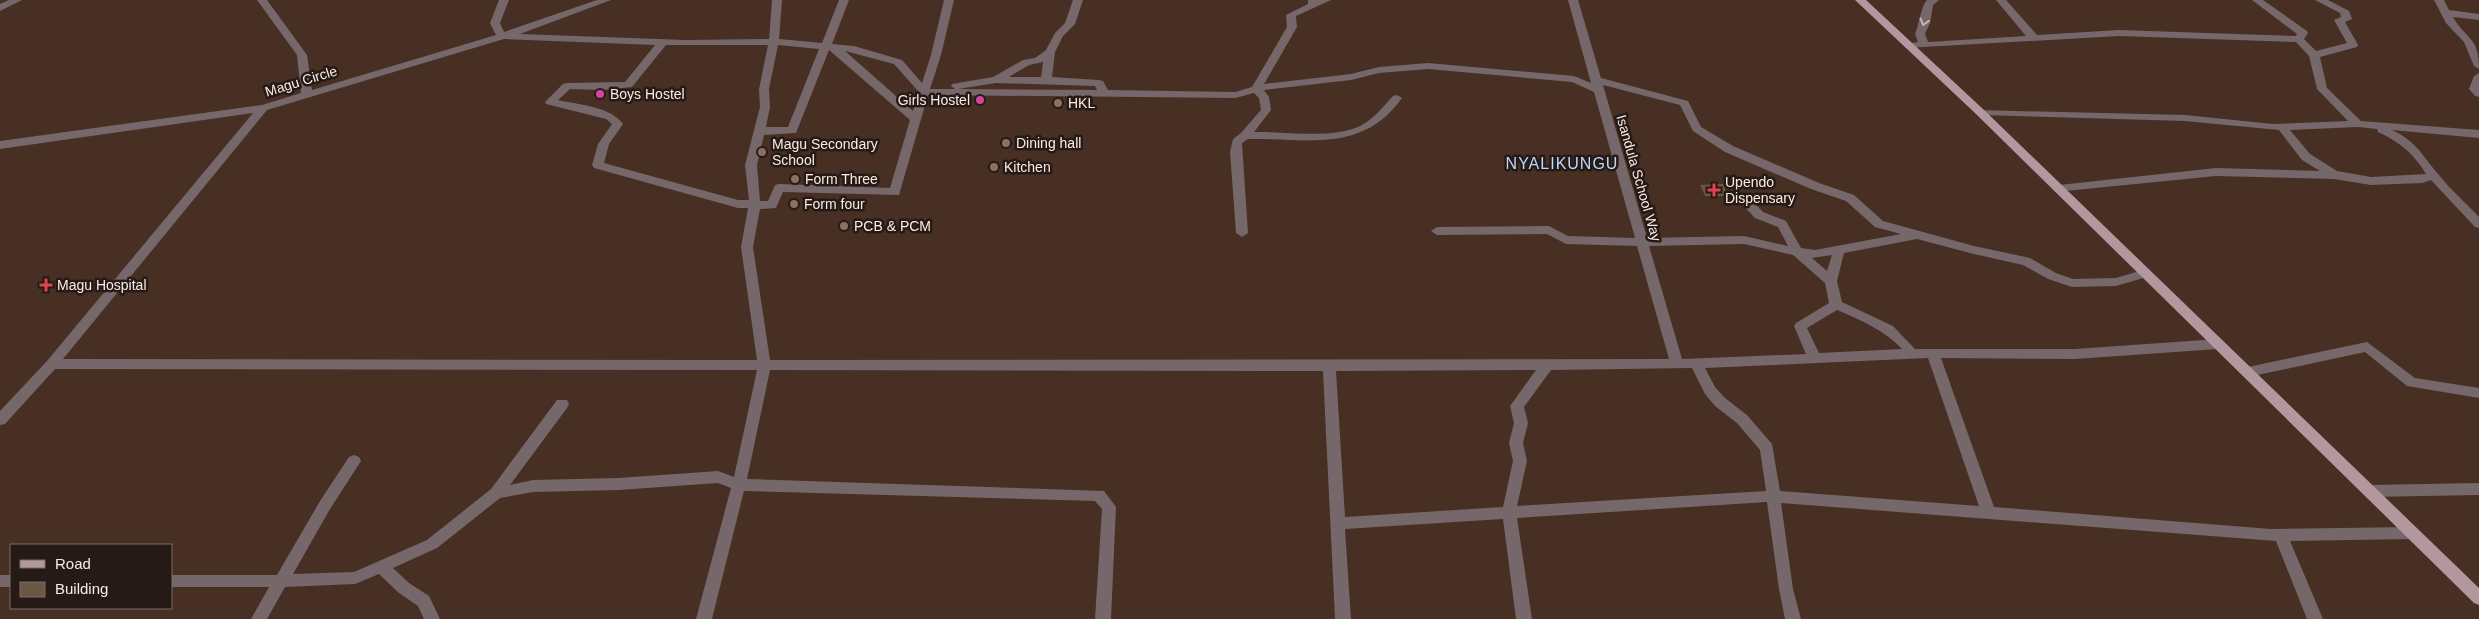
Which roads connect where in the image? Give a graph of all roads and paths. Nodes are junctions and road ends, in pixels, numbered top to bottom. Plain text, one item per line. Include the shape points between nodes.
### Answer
1 (17, 0) edge
2 (262, 0) edge
3 (504, 0) edge
4 (606, 0) edge
5 (777, 0) edge
6 (844, 0) edge
7 (949, 0) edge
8 (1078, 0) edge
9 (1326, 0) edge
10 (1573, 0) edge
11 (1860, 0) edge
12 (1934, 0) edge
13 (2001, 0) edge
14 (2257, 0) edge
15 (2320, 0) edge
16 (2439, 0) edge
17 (1313, 3) edge
18 (0, 8) edge
19 (2447, 13) junction
20 (2479, 17) edge
21 (501, 36) junction
22 (2033, 37) junction
23 (2299, 39) junction
24 (663, 42) junction
25 (774, 42) junction
26 (1924, 45) junction
27 (829, 46) junction
28 (1910, 46) junction
29 (1050, 52) junction
30 (2314, 55) junction
31 (2479, 66) edge
32 (2479, 76) edge
33 (996, 80) junction
34 (1046, 80) junction
35 (1597, 85) junction
36 (1256, 89) junction
37 (924, 92) junction
38 (1104, 94) junction
39 (2479, 94) edge
40 (307, 95) junction
41 (1397, 98) dead end
42 (263, 108) junction
43 (1980, 112) junction
44 (916, 119) junction
45 (2358, 124) junction
46 (2280, 126) junction
47 (2374, 126) junction
48 (759, 131) junction
49 (2479, 134) edge
50 (1245, 136) junction
51 (0, 145) edge
52 (2334, 176) junction
53 (2433, 176) junction
54 (2059, 189) junction
55 (1745, 200) dead end
56 (755, 204) junction
57 (2479, 224) edge
58 (1437, 231) dead end
59 (1242, 233) dead end
60 (1918, 235) junction
61 (1642, 242) junction
62 (1839, 250) junction
63 (1797, 252) junction
64 (2146, 273) junction
65 (1831, 281) junction
66 (1836, 305) junction
67 (2218, 344) junction
68 (1933, 353) junction
69 (1912, 354) junction
70 (1815, 358) junction
71 (1696, 363) junction
72 (52, 364) junction
73 (1678, 364) junction
74 (1547, 365) junction
75 (764, 366) junction
76 (1329, 366) junction
77 (2248, 372) junction
78 (2479, 393) edge
79 (562, 404) dead end
80 (0, 420) edge
81 (354, 461) dead end
82 (739, 485) junction
83 (2479, 489) edge
84 (2369, 491) junction
85 (496, 493) junction
86 (1772, 496) junction
87 (1988, 512) junction
88 (1508, 513) junction
89 (1338, 524) junction
90 (2412, 533) junction
91 (2280, 534) junction
92 (381, 566) junction
93 (172, 581) edge
94 (281, 582) junction
95 (2479, 598) edge
96 (259, 619) edge
97 (432, 619) edge
98 (704, 619) edge
99 (1103, 619) edge
100 (1343, 619) edge
101 (1524, 619) edge
102 (1793, 619) edge
103 (2315, 619) edge

1 - 18 street
2 - 40 street via 302,55
3 - 21 street via 495,23
4 - 21 street, Magu Circle
5 - 25 street
6 - 27 street
7 - 37 street
8 - 29 street via 1070,24
9 - 17 street
10 - 35 street, Isandula School Way
11 - 28 main road
12 -> 26 street via 1928,4 1920,34
13 - 22 street
14 - 23 street via 2303,33
15 - 30 street via 2344,11 2346,19 2339,20 2353,45
16 - 19 street
17 - 36 street via 1291,15 1292,27
19 - 20 street
19 - 31 street via 2450,21 2469,41
21 - 24 street
21 - 40 street, Magu Circle
22 - 23 street via 2119,33
22 - 26 street
23 - 30 street
24 - 25 street
24 - 56 street via 628,85 602,88 566,86 550,102 610,116 618,124 604,144 598,165 738,204
25 - 27 street
25 - 48 street
26 - 28 street
27 - 37 street via 854,49 898,62
27 - 44 street
27 - 48 street via 792,131
28 - 43 main road
29 - 33 street via 1038,62 1027,62
29 - 34 street
30 - 45 street via 2322,89
32 - 39 street via 2474,89
33 - 34 street
33 - 37 street
34 - 38 street via 1099,83
35 - 36 street via 1574,79 1428,66 1379,70 1351,78
35 - 60 street via 1684,102 1697,129 1728,149 1850,198 1879,224
35 - 61 street, Isandula School Way
36 - 38 street via 1235,94
36 - 50 street via 1264,97 1266,110
37 - 38 street
37 - 44 street
40 - 42 street, Magu Circle
41 - 50 street via 1383,114 1362,128 1336,135
42 - 51 street
42 - 72 street, Magu Circle
43 - 46 street via 2185,118
43 - 54 main road
44 - 56 street via 895,192 779,188 772,205
45 - 46 street
45 - 47 street
46 - 52 street via 2306,158
47 - 49 street
47 - 53 street via 2410,143 2421,154
48 - 56 street via 751,165
50 - 59 street via 1237,142 1236,152
52 - 53 street via 2371,180
52 - 54 street via 2216,172
53 - 57 street
54 - 64 main road
55 - 63 street via 1759,215 1782,224
56 - 75 street via 747,247
58 - 61 street via 1549,230 1566,240
60 - 62 street
60 - 64 street via 2026,261 2072,283 2116,282
61 - 63 street via 1744,240
61 - 73 street, Isandula School Way
62 - 63 street via 1815,254
62 - 65 street
63 - 65 street
64 - 67 main road
65 - 66 street
66 - 69 street via 1876,322 1904,342
66 - 70 street via 1800,326
67 - 68 street via 2074,354
67 - 77 main road
68 - 69 street
68 - 87 street
69 - 70 street
70 - 71 street
71 - 73 street
71 - 86 street via 1710,390 1742,419 1766,448
72 - 75 street
72 - 80 street, Magu Circle
73 - 74 street
74 - 76 street
74 - 88 street via 1517,406 1521,423 1516,443 1520,461
75 - 76 street
75 - 82 street
76 - 89 street
77 - 78 street via 2367,347 2412,382
77 - 84 main road
79 - 85 street
81 - 94 street
82 - 85 street via 718,477 533,486
82 - 98 street
82 - 99 street via 1099,495 1109,507
83 - 84 street
84 - 90 main road
85 - 92 street via 432,544
86 - 87 street
86 - 88 street
86 - 102 street
87 - 91 street
88 - 89 street
88 - 101 street
89 - 100 street
90 - 91 street
90 - 95 main road
91 - 103 street
92 - 94 street via 355,578
92 - 97 street via 404,588 424,601
93 - 94 street
94 - 96 street

